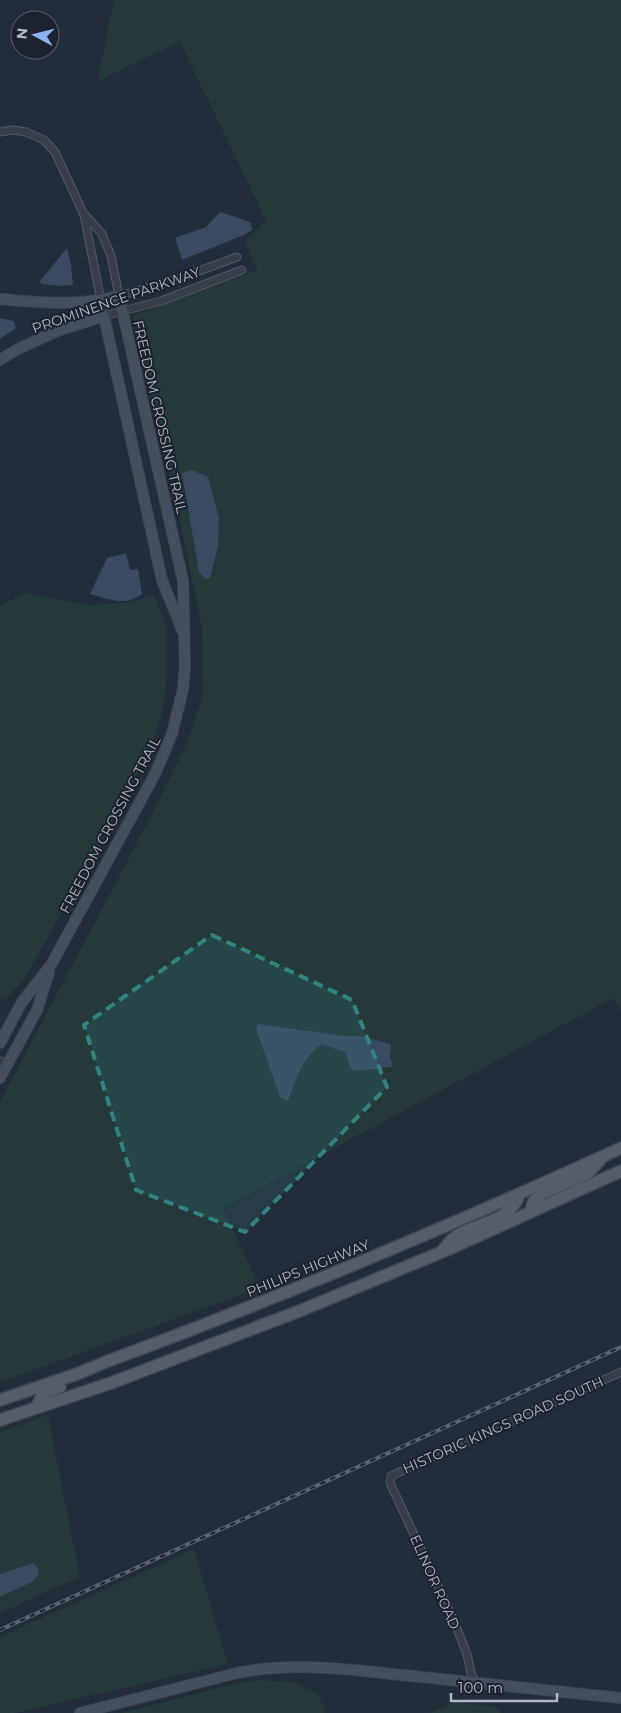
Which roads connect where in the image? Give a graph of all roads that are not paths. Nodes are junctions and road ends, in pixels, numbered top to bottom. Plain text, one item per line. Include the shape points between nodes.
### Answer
1 (0, 132) edge
2 (84, 215) junction
3 (237, 257) dead end
4 (242, 270) dead end
5 (119, 296) junction
6 (0, 300) edge
7 (101, 300) junction
8 (123, 312) junction
9 (104, 316) junction
10 (0, 360) edge
11 (184, 634) junction
12 (51, 965) junction
13 (0, 1043) edge
14 (4, 1063) edge
15 (0, 1078) edge
16 (621, 1148) edge
17 (603, 1156) junction
18 (621, 1171) edge
19 (519, 1195) junction
20 (531, 1212) junction
21 (441, 1252) junction
22 (294, 1290) junction
23 (302, 1310) junction
24 (621, 1372) edge
25 (77, 1374) junction
26 (0, 1400) edge
27 (36, 1408) junction
28 (0, 1420) edge
29 (390, 1483) joint
30 (476, 1683) junction
31 (621, 1698) edge
32 (80, 1713) edge

1 - 2 street, FREEDOM CROSSING TRAIL via 26,132 44,140 55,152
2 - 5 street, FREEDOM CROSSING TRAIL via 102,234 111,256
2 - 7 street, FREEDOM CROSSING TRAIL
3 - 5 street, PROMINENCE PARKWAY
4 - 8 street, PROMINENCE PARKWAY
5 - 7 street, PROMINENCE PARKWAY
5 - 8 street, FREEDOM CROSSING TRAIL
6 - 7 street, PROMINENCE PARKWAY via 58,303
7 - 9 street, FREEDOM CROSSING TRAIL
8 - 9 street, PROMINENCE PARKWAY
8 - 11 street, FREEDOM CROSSING TRAIL via 183,581
9 - 10 street, PROMINENCE PARKWAY via 48,335
9 - 11 street, FREEDOM CROSSING TRAIL via 162,580
11 - 12 street, FREEDOM CROSSING TRAIL via 185,667 172,734 155,774
12 - 13 street, FREEDOM CROSSING TRAIL via 22,1002
12 - 14 street, FREEDOM CROSSING TRAIL via 37,1010
14 - 15 street, FREEDOM CROSSING TRAIL
16 - 17 main road, PHILIPS HIGHWAY
17 - 19 main road, PHILIPS HIGHWAY
17 - 20 main road via 587,1174 539,1195
18 - 20 main road
19 - 21 main road via 505,1214 456,1235
19 - 22 main road, PHILIPS HIGHWAY
20 - 21 main road
21 - 23 main road
22 - 23 main road
22 - 25 main road, PHILIPS HIGHWAY
23 - 27 main road via 120,1380
24 - 29 street, HISTORIC KINGS ROAD SOUTH via 391,1476
25 - 26 main road, PHILIPS HIGHWAY
25 - 27 main road via 65,1385 42,1396
27 - 28 main road
29 - 30 street, ELINOR ROAD via 451,1614
30 - 31 street
30 - 32 street via 316,1666 260,1668

